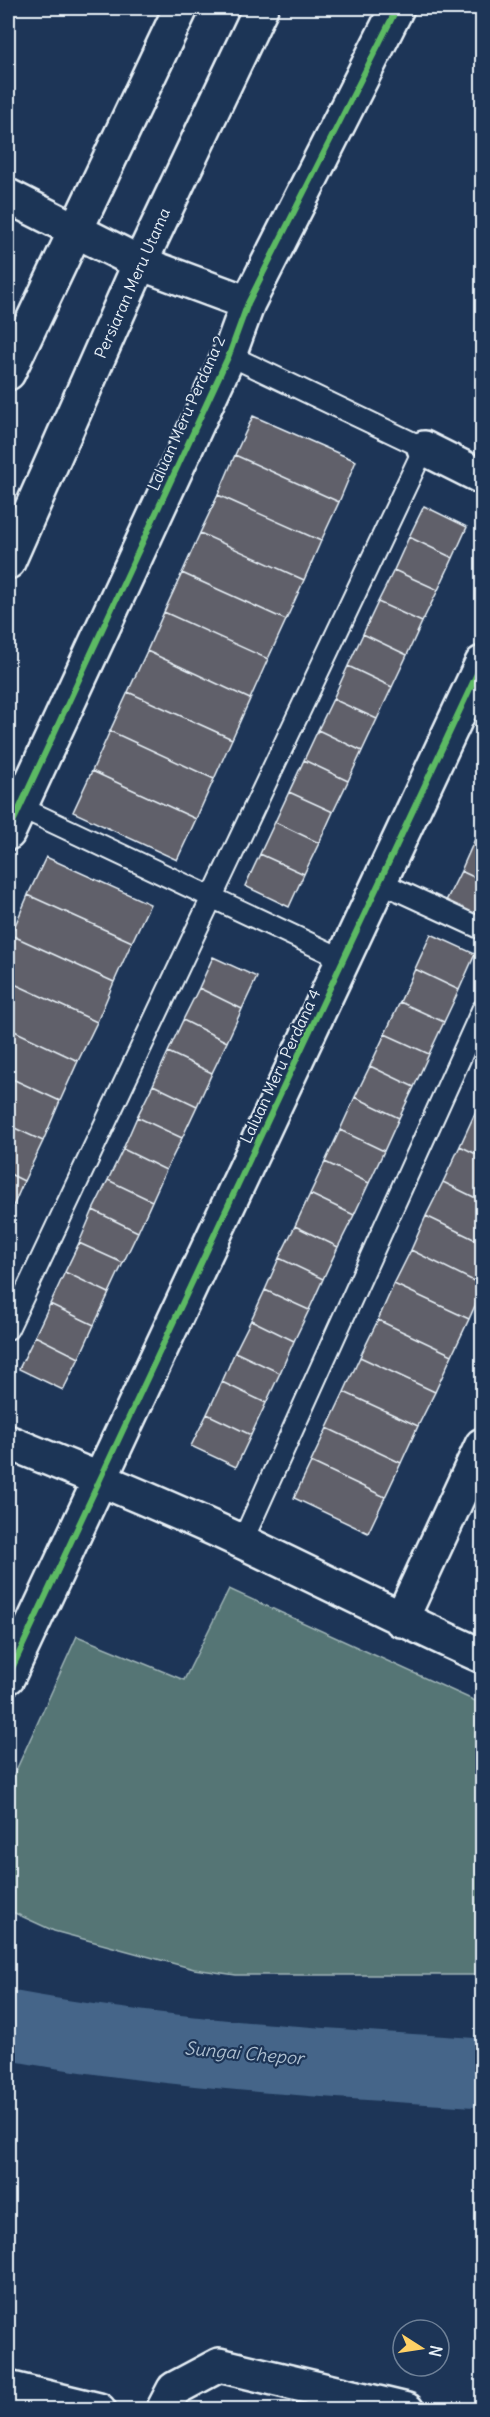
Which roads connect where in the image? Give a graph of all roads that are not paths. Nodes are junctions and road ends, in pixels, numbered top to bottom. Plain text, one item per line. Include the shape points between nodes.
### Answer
1 (181, 8) edge
2 (261, 8) edge
3 (397, 8) edge
4 (8, 196) edge
5 (74, 230) junction
6 (140, 263) junction
7 (248, 303) junction
8 (229, 355) junction
9 (8, 373) edge
10 (424, 448) junction
11 (483, 477) edge
12 (8, 562) edge
13 (483, 663) edge
14 (14, 820) edge
15 (382, 883) junction
16 (211, 898) junction
17 (483, 929) edge
18 (345, 960) junction
19 (483, 1010) edge
20 (8, 1329) edge
21 (8, 1442) edge
22 (483, 1445) edge
23 (99, 1479) junction
24 (242, 1542) junction
25 (401, 1620) junction
26 (483, 1656) edge
27 (8, 1677) edge
28 (8, 2388) edge
29 (332, 2402) edge
30 (99, 2409) edge
31 (163, 2409) edge
32 (408, 2409) edge

1 - 5 street
2 - 6 street, Persiaran Meru Utama
3 - 7 street, Laluan Meru Perdana 2
4 - 5 street
5 - 6 street
5 - 9 street
6 - 7 street
6 - 12 street, Persiaran Meru Utama
7 - 8 street, Laluan Meru Perdana 2
8 - 10 lane
8 - 14 street, Laluan Meru Perdana 2
10 - 11 street
10 - 16 lane
13 - 15 street, Laluan Meru Perdana 4
14 - 16 lane
15 - 17 lane
15 - 18 street, Laluan Meru Perdana 4
16 - 18 lane
16 - 20 lane
18 - 23 street, Laluan Meru Perdana 4
19 - 24 lane
21 - 23 street
22 - 25 street
23 - 24 street
23 - 27 street, Laluan Meru Perdana 4
24 - 25 street
25 - 26 street
28 - 30 street
29 - 31 street via 219,2365 174,2389
29 - 32 street

